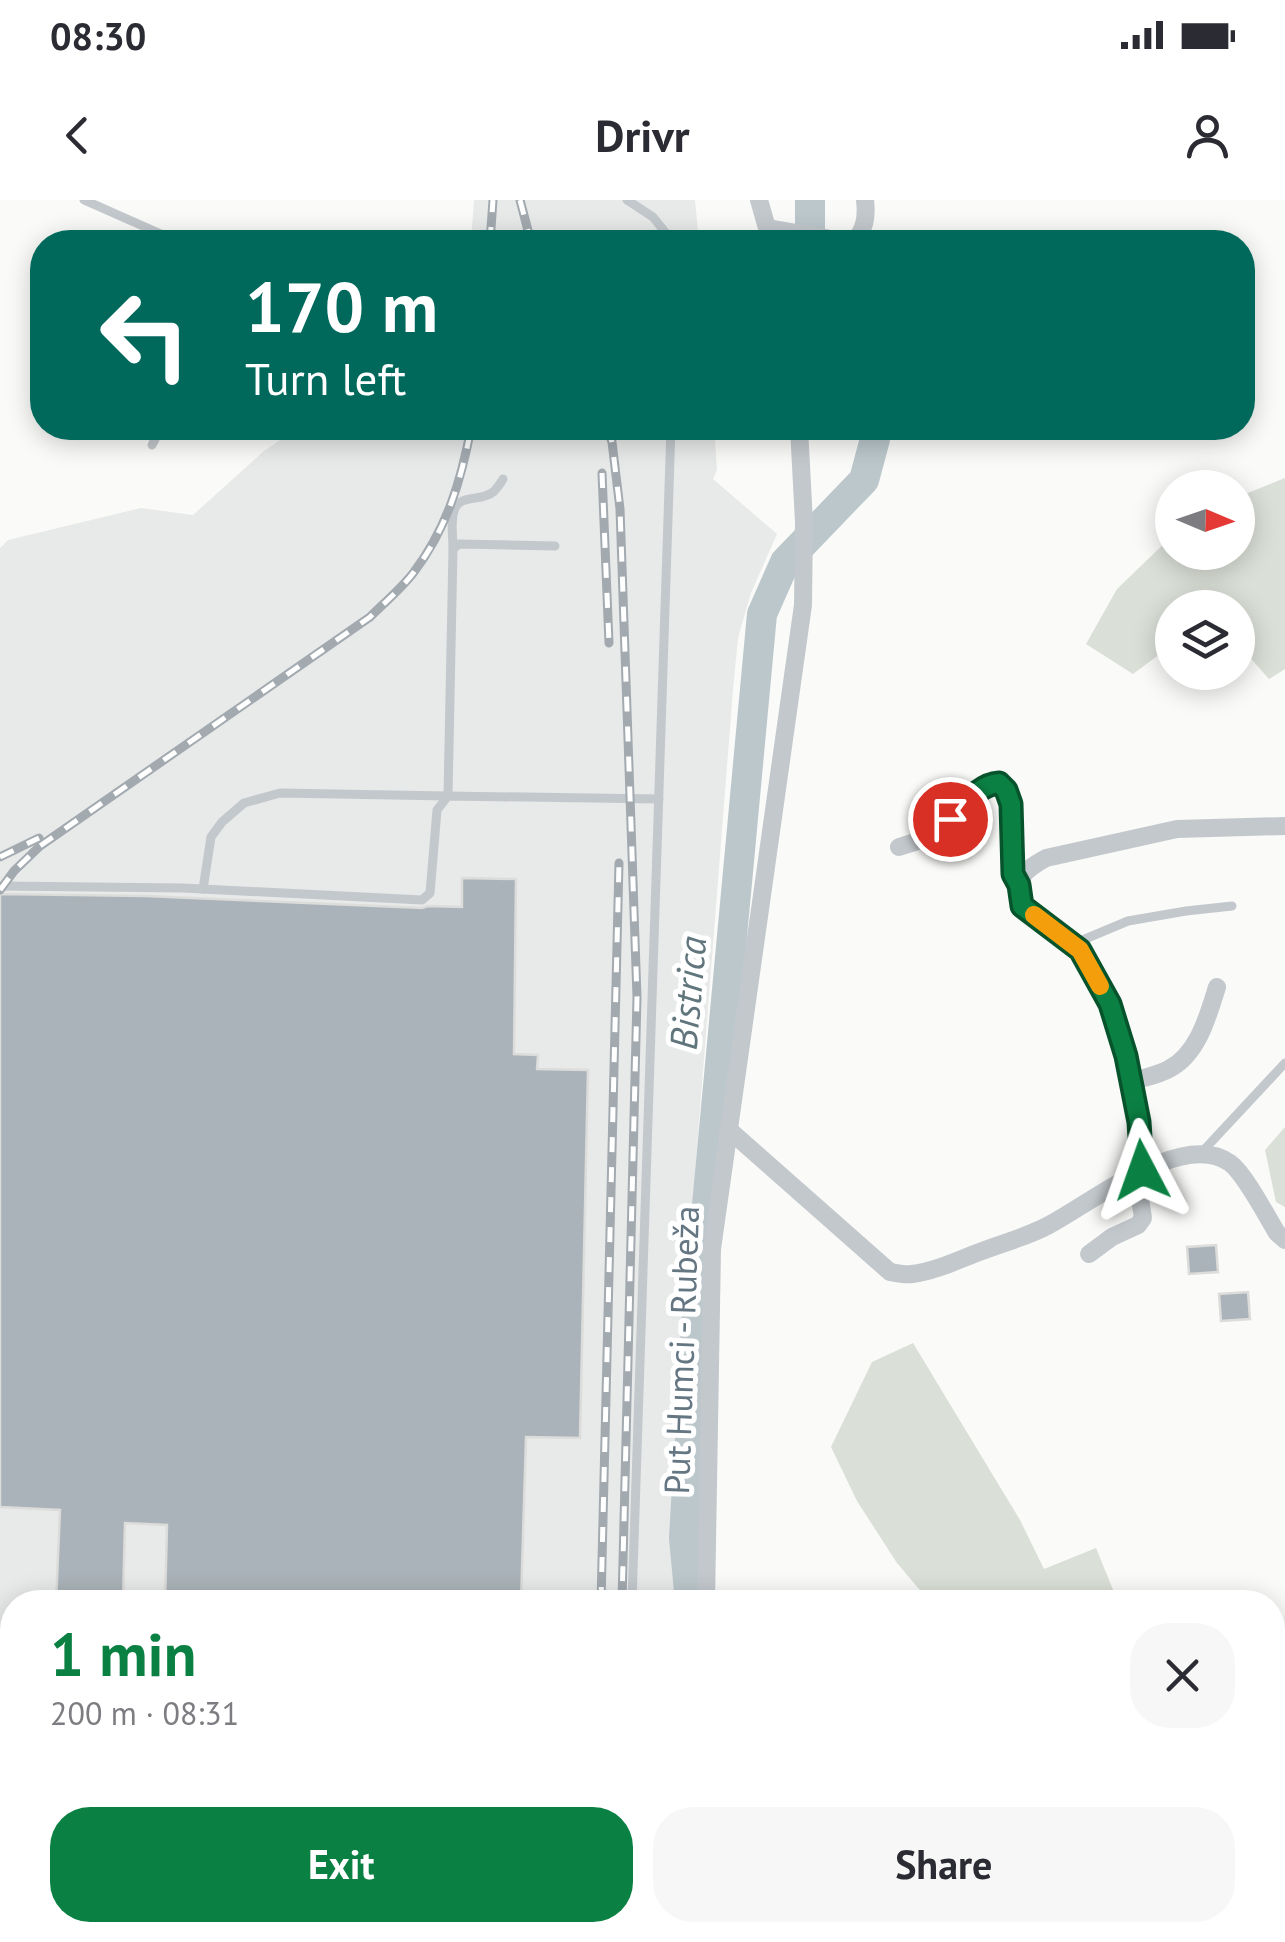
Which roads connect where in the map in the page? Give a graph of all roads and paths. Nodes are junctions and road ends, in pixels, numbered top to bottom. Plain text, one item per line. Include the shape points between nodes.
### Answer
1 (84, 200) edge
2 (628, 200) edge
3 (758, 200) edge
4 (865, 200) edge
5 (142, 230) edge
6 (663, 230) edge
7 (767, 230) edge
8 (863, 230) edge
9 (155, 440) edge
10 (671, 440) edge
11 (800, 440) edge
12 (152, 446) dead end
13 (504, 479) dead end
14 (554, 546) dead end
15 (452, 548) junction
16 (448, 796) junction
17 (659, 799) junction
18 (1285, 826) edge
19 (899, 847) dead end
20 (1019, 885) junction
21 (0, 886) edge
22 (203, 889) junction
23 (1232, 906) dead end
24 (1073, 944) junction
25 (1217, 988) dead end
26 (1285, 1063) edge
27 (1131, 1082) junction
28 (728, 1129) junction
29 (1200, 1154) junction
30 (1135, 1175) junction
31 (1285, 1240) edge
32 (1089, 1254) dead end
33 (632, 1590) edge
34 (706, 1590) edge

1 - 5 lane
2 - 6 lane
3 - 7 street
4 - 8 street
9 - 12 lane
10 - 17 lane
11 - 28 street, Put Humci - Rubeža via 803,605
13 - 15 lane via 487,496 456,506
14 - 15 lane
15 - 16 lane
16 - 17 lane
16 - 22 lane via 280,792 244,803 211,837
16 - 22 lane via 437,810 430,893 422,900
17 - 33 lane
18 - 20 street via 1178,829 1046,858 1028,868
19 - 20 street via 937,836 984,786 999,783 1011,804
20 - 24 street via 1022,906
21 - 22 lane
23 - 24 lane via 1128,921
24 - 27 street via 1110,1004
25 - 27 street via 1192,1049 1172,1068
26 - 29 lane
27 - 30 street via 1139,1122
28 - 30 street via 890,1272 902,1274 1046,1227
28 - 34 street, Put Humci - Rubeža via 712,1249
29 - 30 street
29 - 31 street via 1230,1163
30 - 32 street via 1143,1218

